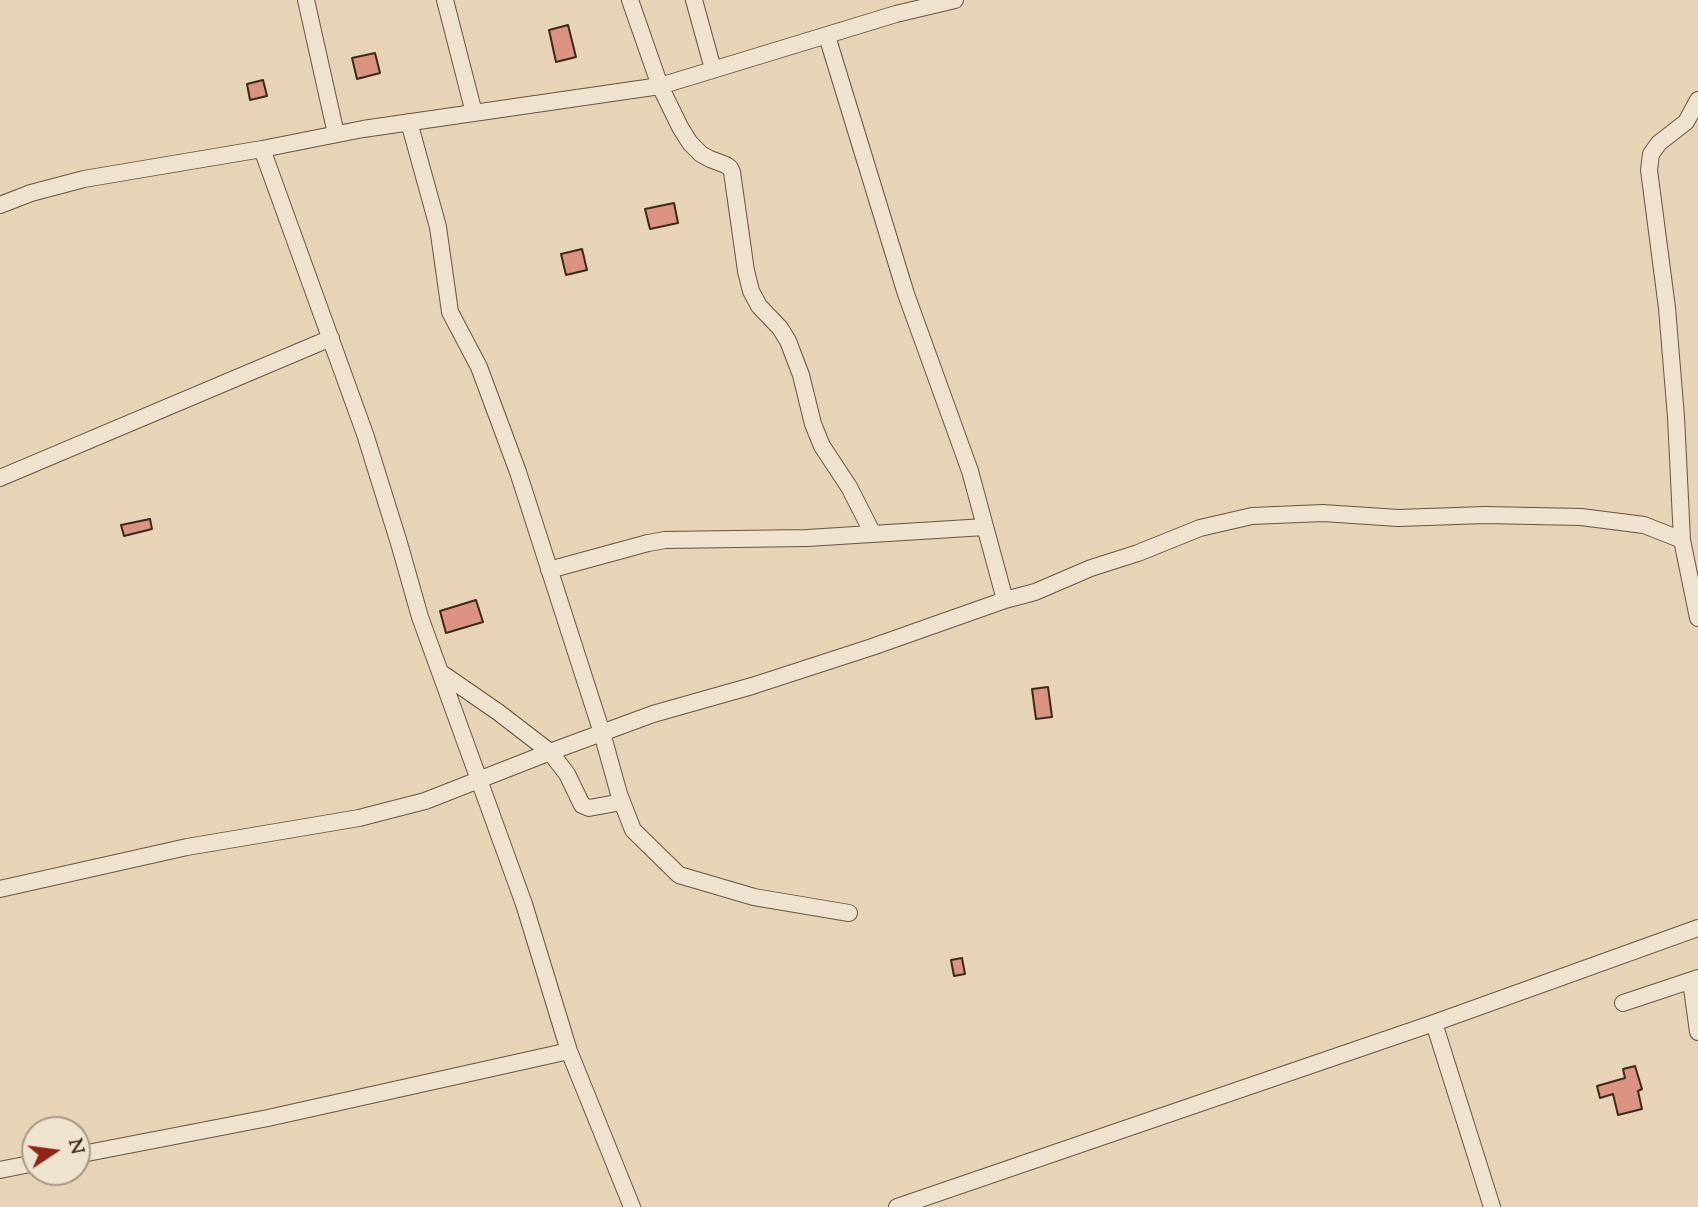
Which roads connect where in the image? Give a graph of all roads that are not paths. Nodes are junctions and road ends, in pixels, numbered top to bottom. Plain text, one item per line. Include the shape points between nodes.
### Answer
1 (306, 0) edge
2 (445, 0) edge
3 (629, 0) edge
4 (694, 0) edge
5 (954, 0) edge
6 (827, 36) junction
7 (713, 69) junction
8 (660, 86) junction
9 (1698, 100) edge
10 (474, 113) junction
11 (409, 122) junction
12 (336, 134) junction
13 (262, 149) junction
14 (0, 205) edge
15 (331, 338) junction
16 (0, 478) edge
17 (985, 527) junction
18 (873, 534) junction
19 (1682, 540) junction
20 (549, 570) junction
21 (1005, 600) junction
22 (1698, 618) edge
23 (440, 672) junction
24 (602, 733) junction
25 (550, 752) junction
26 (480, 780) junction
27 (622, 802) junction
28 (0, 889) edge
29 (849, 913) dead end
30 (1698, 928) edge
31 (1694, 979) edge
32 (1623, 1003) dead end
33 (1434, 1023) junction
34 (1698, 1031) edge
35 (569, 1051) junction
36 (91, 1152) edge
37 (21, 1166) edge
38 (0, 1170) edge
39 (632, 1207) edge
40 (897, 1207) edge
41 (1492, 1207) edge

1 - 12 street
2 - 10 street
3 - 8 street
4 - 7 street
5 - 6 street
6 - 7 street
6 - 17 street via 906,294 970,471
7 - 8 street
8 - 10 street
8 - 18 street via 690,143 732,172 751,291 788,341 822,446
9 - 19 street via 1686,122 1659,143 1648,170 1667,309
10 - 11 street
11 - 12 street
11 - 20 street via 438,228 450,312 479,367
12 - 13 street
13 - 14 street via 85,179
13 - 15 street
15 - 16 street
15 - 23 street
17 - 18 street
17 - 21 street
18 - 20 street via 665,540
19 - 21 street via 1644,525 1581,517 1252,516 1199,528
19 - 22 street
20 - 24 street
21 - 24 street
23 - 25 street
23 - 26 street
24 - 25 street
24 - 27 street
25 - 26 street
25 - 27 street via 568,774 582,805 589,808
26 - 28 street via 425,801 359,818 187,847
26 - 35 street
27 - 29 street via 633,830 679,874 754,897
30 - 33 street
31 - 32 street
31 - 34 street
33 - 40 street
33 - 41 street
35 - 36 street
35 - 39 street
37 - 38 street

